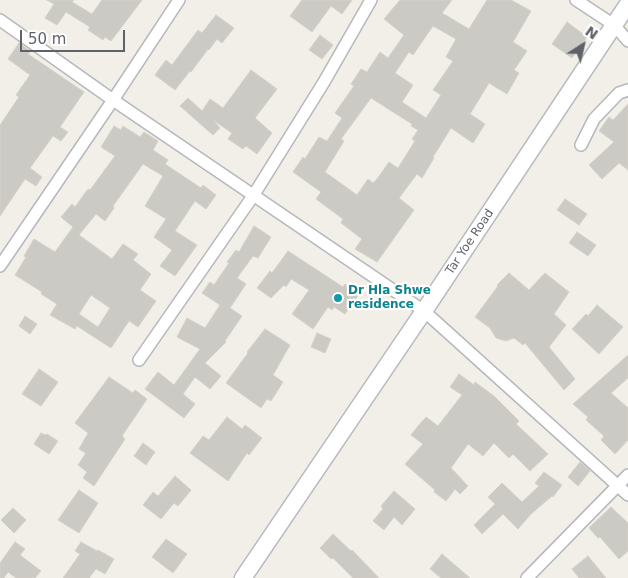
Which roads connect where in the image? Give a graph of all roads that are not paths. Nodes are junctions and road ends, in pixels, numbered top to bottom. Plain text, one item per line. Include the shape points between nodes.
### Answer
1 (179, 0) edge
2 (371, 0) edge
3 (576, 0) edge
4 (628, 4) edge
5 (0, 20) edge
6 (614, 26) junction
7 (628, 42) edge
8 (628, 90) edge
9 (113, 100) junction
10 (581, 146) dead end
11 (253, 196) junction
12 (0, 266) edge
13 (424, 311) junction
14 (139, 360) dead end
15 (628, 475) edge
16 (617, 485) junction
17 (628, 495) edge
18 (243, 578) edge
19 (527, 578) edge

1 - 9 street
2 - 11 street
3 - 6 street
4 - 6 main road, Tar Yoe Road
5 - 9 street
6 - 7 street
6 - 13 main road, Tar Yoe Road
8 - 10 street via 619,93 594,119
9 - 11 street
9 - 12 street
11 - 13 street
11 - 14 street
13 - 16 street
13 - 18 main road, Tar Yoe Road
15 - 16 street
16 - 17 street
16 - 19 street

